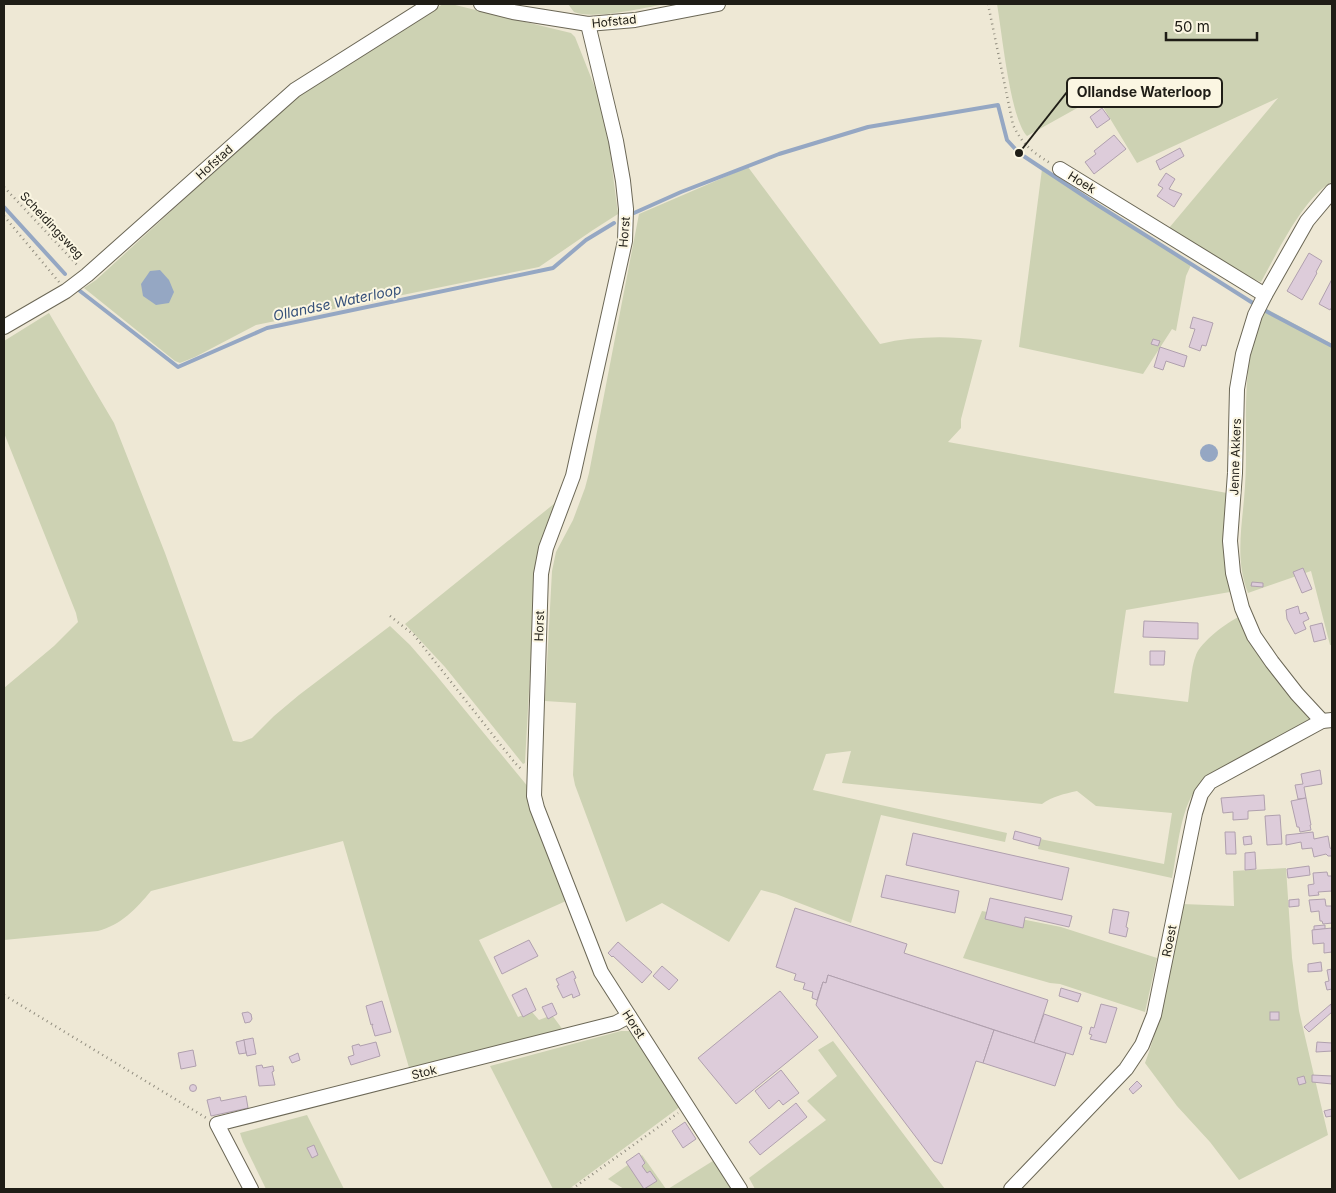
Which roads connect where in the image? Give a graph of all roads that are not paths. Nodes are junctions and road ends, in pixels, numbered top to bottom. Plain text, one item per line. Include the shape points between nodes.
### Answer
1 (431, 4) edge
2 (481, 4) edge
3 (718, 4) edge
4 (539, 9) edge
5 (588, 24) junction
6 (1060, 168) road end
7 (1332, 191) edge
8 (1263, 298) junction
9 (4, 327) edge
10 (1327, 720) edge
11 (629, 1016) junction
12 (251, 1189) edge
13 (740, 1189) edge
14 (1011, 1189) edge

1 - 9 street, Hofstad via 295,90 87,275
2 - 4 street, Hofstad via 513,12
3 - 5 street, Hofstad via 635,20
4 - 5 street, Hofstad
5 - 11 street, Horst via 623,181 625,241 573,476 546,548 541,574 534,782 537,808 601,972
6 - 8 street, Hoek
7 - 8 street, Jenne Akkers via 1307,221
8 - 10 street, Jenne Akkers via 1243,354 1237,389 1230,541 1233,573 1242,608 1254,636 1297,694
10 - 14 street, Roest via 1210,782 1201,794 1194,813 1154,1015 1142,1045 1126,1069
11 - 12 street, Stok via 616,1023 217,1124
11 - 13 street, Horst

